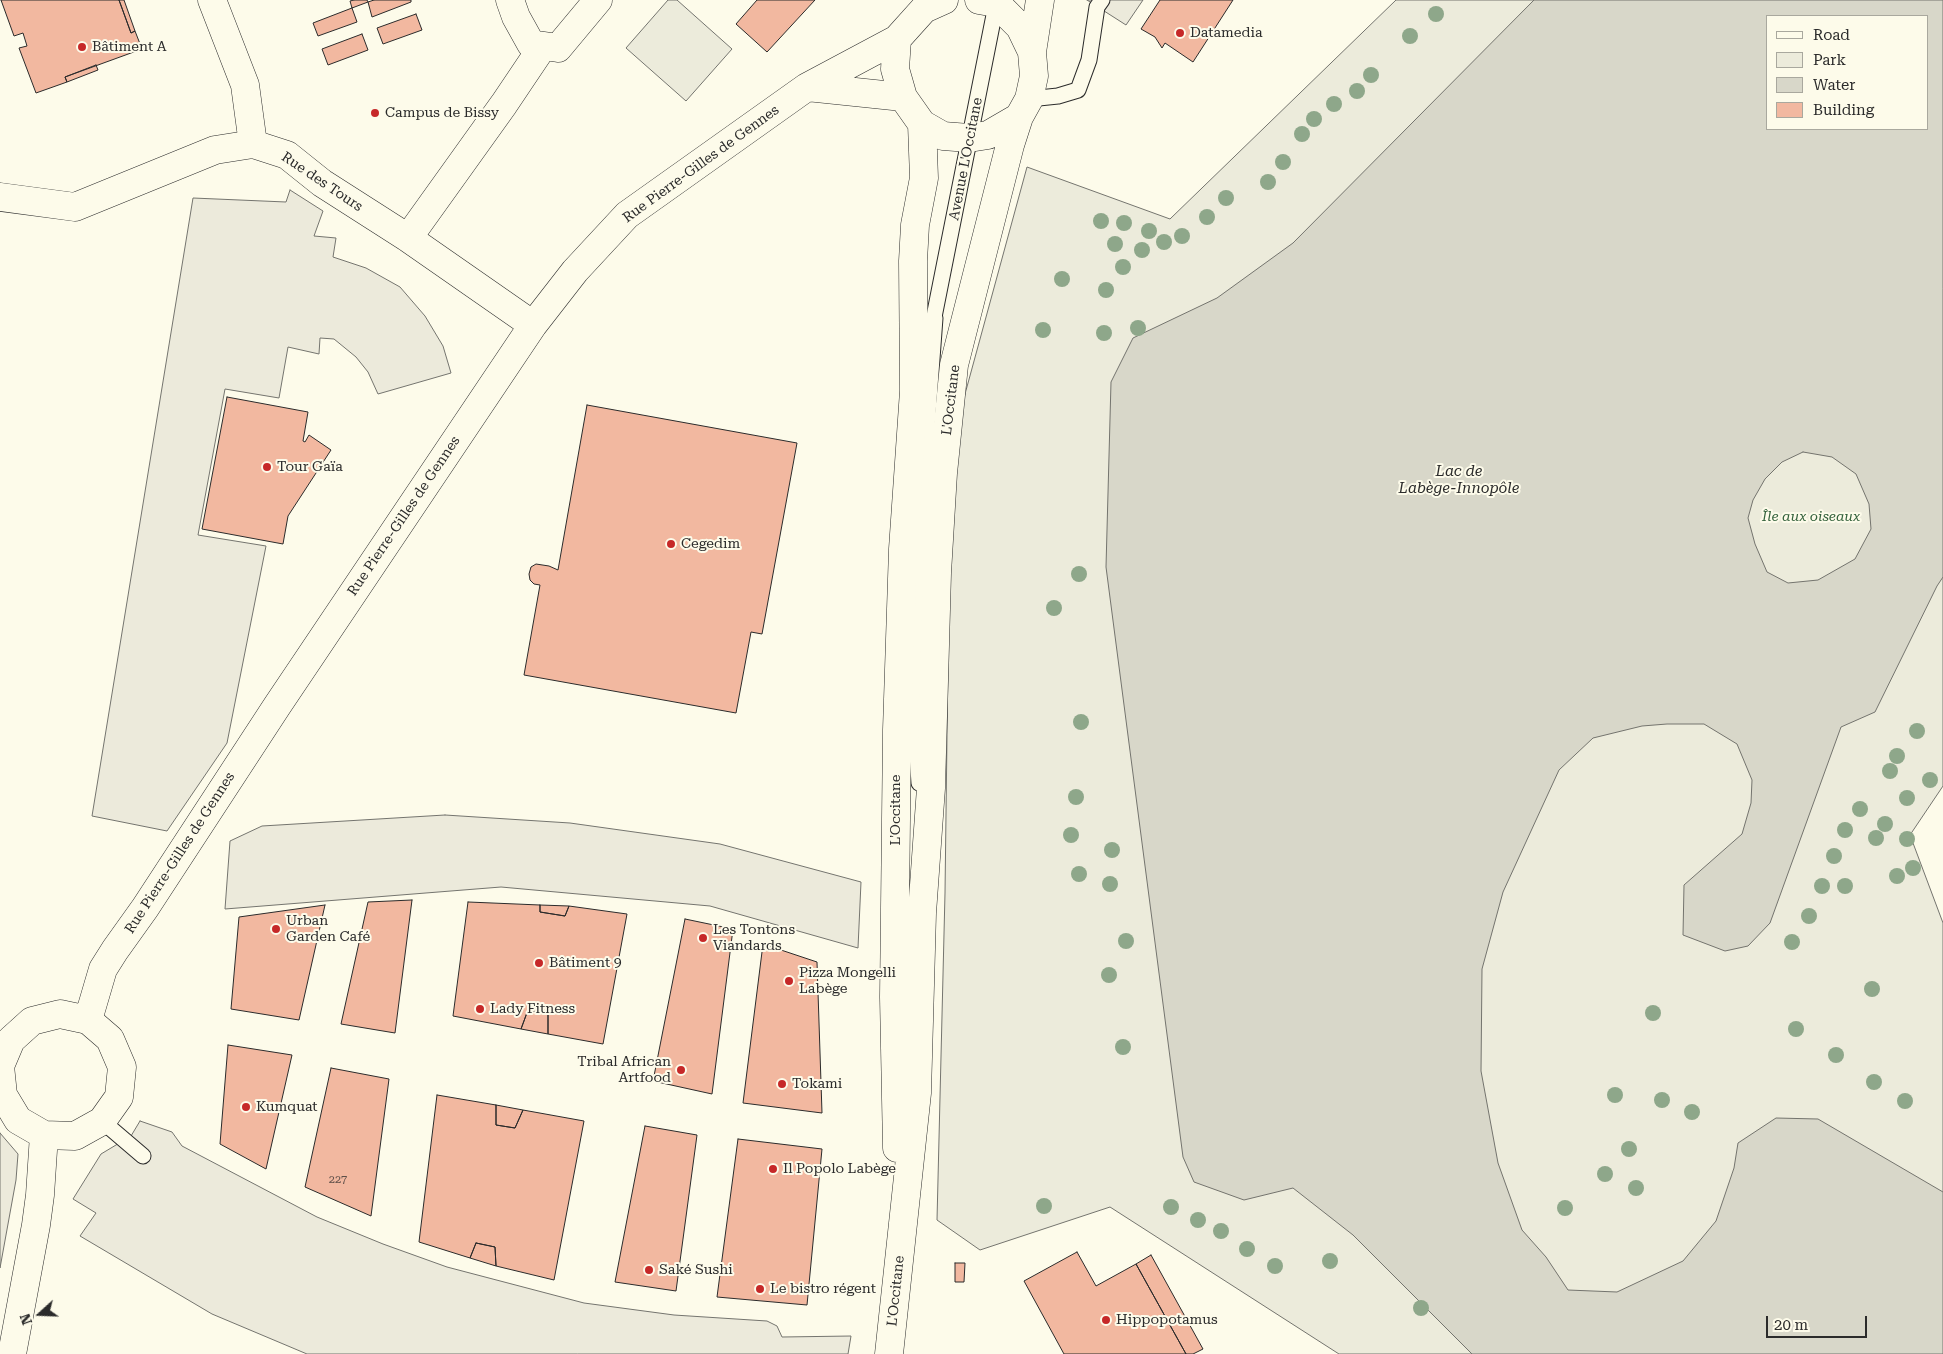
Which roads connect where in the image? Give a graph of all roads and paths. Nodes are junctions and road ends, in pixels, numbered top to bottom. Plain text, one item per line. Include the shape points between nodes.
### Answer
1 (212, 0) edge
2 (510, 0) edge
3 (598, 0) edge
4 (942, 0) edge
5 (1040, 0) edge
6 (1102, 0) edge
7 (991, 1) edge
8 (897, 39) junction
9 (543, 46) junction
10 (1032, 52) junction
11 (807, 86) junction
12 (903, 97) junction
13 (1024, 108) junction
14 (922, 124) junction
15 (969, 138) junction
16 (253, 144) junction
17 (0, 197) edge
18 (408, 238) junction
19 (935, 318) junction
20 (533, 325) junction
21 (914, 392) junction
22 (925, 870) junction
23 (88, 1020) junction
24 (0, 1066) edge
25 (102, 1121) junction
26 (44, 1135) junction
27 (143, 1156) dead end
28 (903, 1228) junction
29 (12, 1354) edge
30 (889, 1354) edge

1 - 16 street via 245,85
2 - 9 street via 531,44
3 - 9 street via 558,48
4 - 8 street via 924,9
5 - 10 street
6 - 13 lane via 1097,7 1088,60 1078,90
7 - 10 street, L'Occitane via 1020,27
7 - 15 lane, Avenue L'Occitane
8 - 11 street, Rue Pierre-Gilles de Gennes
8 - 12 street via 895,69
9 - 18 street
10 - 13 street, L'Occitane via 1034,76
11 - 12 street
11 - 20 street, Rue Pierre-Gilles de Gennes via 627,215 575,271
12 - 14 street
13 - 15 street via 988,135
13 - 22 street, L'Occitane via 1010,145 954,365 942,473 936,573 931,788
14 - 15 street via 943,136
14 - 21 street, L'Occitane via 924,178 915,225 913,261
15 - 19 lane, Avenue L'Occitane
16 - 17 street, Rue des Tours via 215,150 75,207
16 - 18 street, Rue des Tours via 287,155 322,183
18 - 20 street, Rue des Tours
19 - 21 lane, L'Occitane
19 - 22 lane, L'Occitane via 925,454 917,754
20 - 23 street, Rue Pierre-Gilles de Gennes via 111,956 103,969
21 - 28 street, L'Occitane via 903,549 897,730 894,997 897,1153
22 - 28 street, L'Occitane via 918,1093
23 - 24 street via 60,1014 32,1021 11,1040
23 - 25 street via 110,1039 122,1067 119,1097
24 - 26 street via 3,1096 18,1120
25 - 26 street via 75,1136
25 - 27 lane
26 - 29 street via 36,1225
28 - 30 street, L'Occitane

